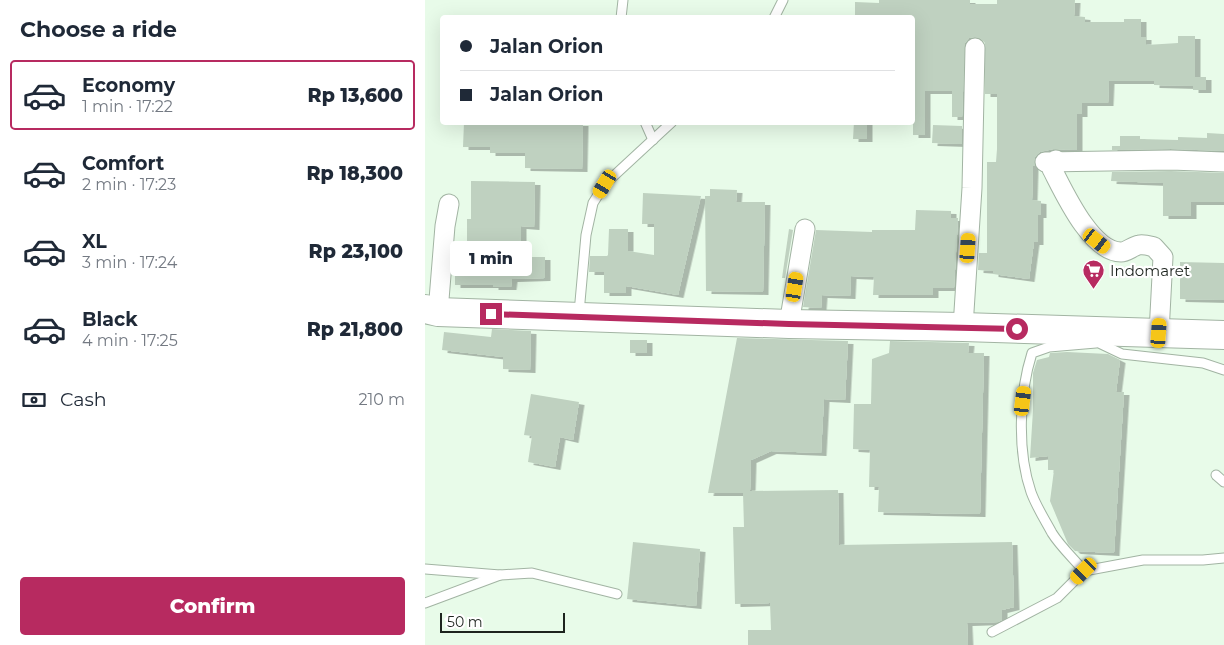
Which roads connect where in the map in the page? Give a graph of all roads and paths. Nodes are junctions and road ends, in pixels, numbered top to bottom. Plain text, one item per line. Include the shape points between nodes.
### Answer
1 (623, 0) edge
2 (783, 0) edge
3 (621, 15) edge
4 (776, 15) edge
5 (975, 48) dead end
6 (646, 125) edge
7 (669, 125) edge
8 (653, 140) junction
9 (1224, 162) edge
10 (449, 204) dead end
11 (805, 229) dead end
12 (431, 311) edge
13 (579, 316) junction
14 (789, 324) junction
15 (963, 327) junction
16 (1159, 333) junction
17 (1224, 335) edge
18 (1103, 337) junction
19 (1224, 370) edge
20 (1216, 475) dead end
21 (1224, 482) edge
22 (1224, 558) edge
23 (425, 569) edge
24 (1084, 571) junction
25 (500, 575) junction
26 (617, 594) dead end
27 (425, 603) edge
28 (992, 632) dead end

1 - 3 lane
2 - 4 lane
5 - 15 street via 972,188
6 - 8 lane
7 - 8 lane
8 - 13 lane via 605,184 593,203 586,235
9 - 16 street via 1050,161 1076,214 1097,241 1122,252 1139,245 1154,247 1163,257
10 - 12 street
11 - 14 street
12 - 13 highway
13 - 14 highway
14 - 15 highway
15 - 18 highway
16 - 17 highway
16 - 18 highway
18 - 19 lane via 1122,354 1203,363
18 - 24 lane via 1032,353 1021,417 1024,465 1031,493 1053,534
20 - 21 lane
22 - 24 lane via 1143,560
23 - 25 lane
24 - 28 lane via 1057,598
25 - 26 lane via 533,573
25 - 27 lane

